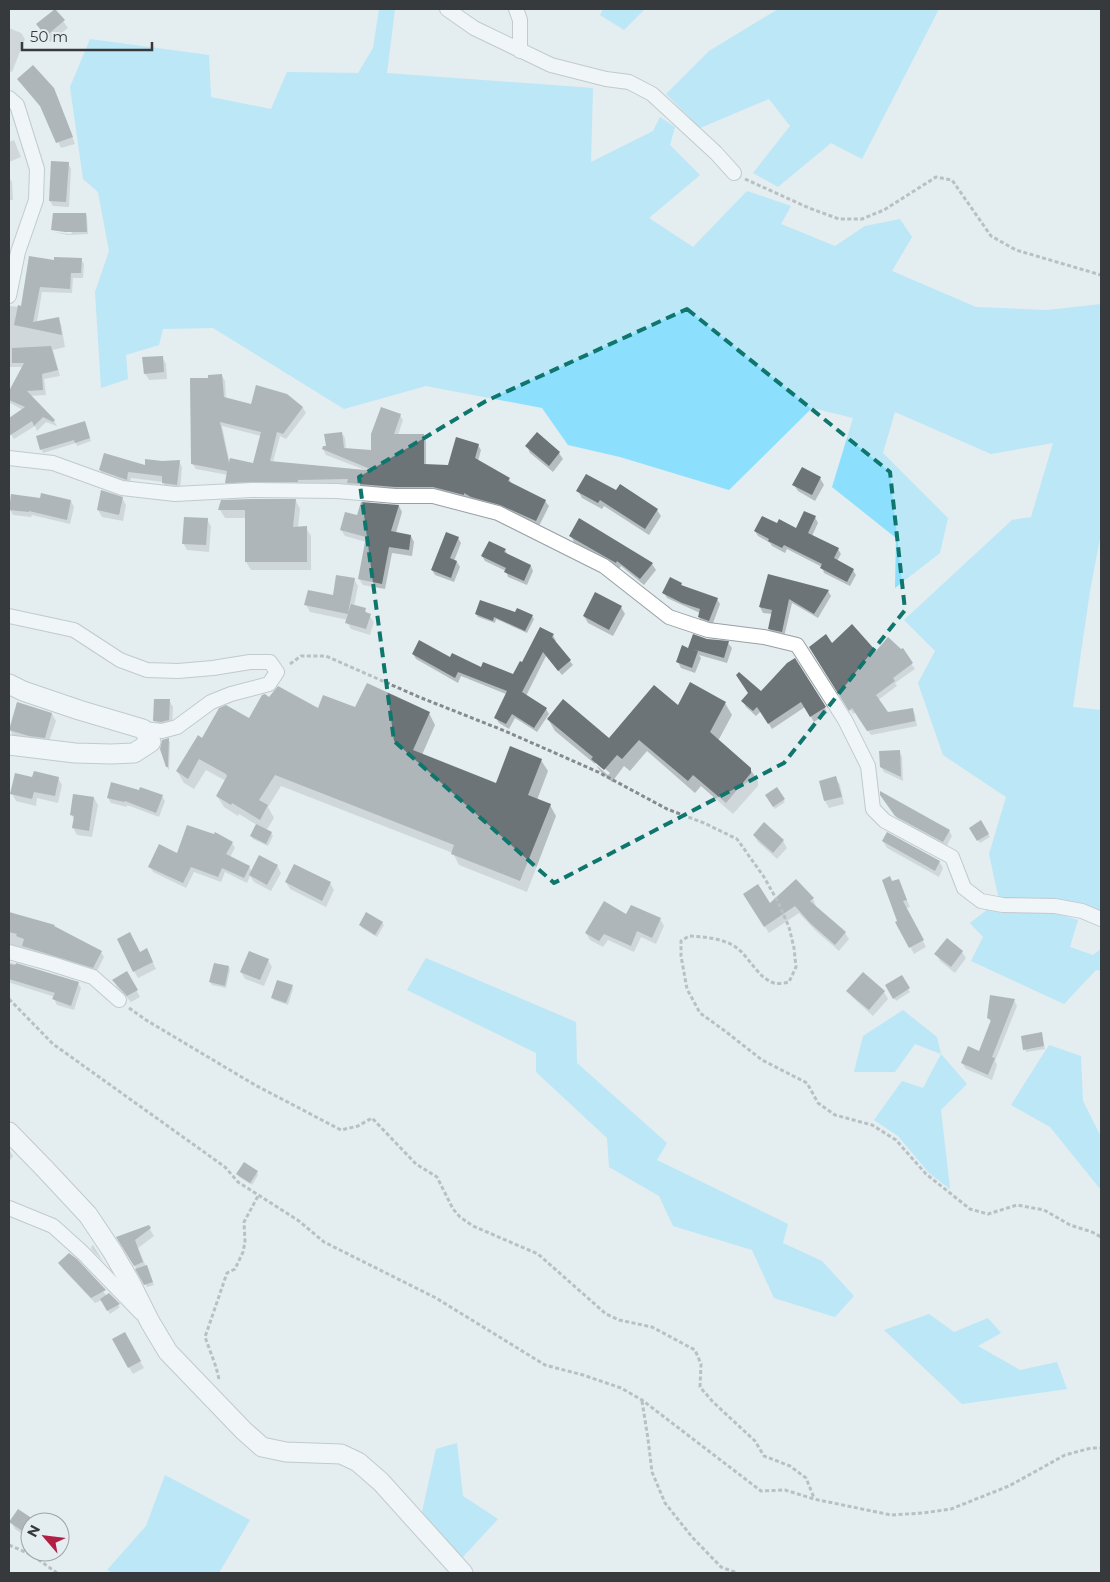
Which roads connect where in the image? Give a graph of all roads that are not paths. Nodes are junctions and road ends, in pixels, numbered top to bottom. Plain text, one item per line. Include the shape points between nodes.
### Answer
1 (447, 9) edge
2 (516, 9) edge
3 (520, 51) junction
4 (9, 98) edge
5 (734, 173) road end
6 (9, 296) edge
7 (9, 458) edge
8 (9, 616) edge
9 (9, 684) edge
10 (143, 730) junction
11 (9, 745) edge
12 (1101, 919) edge
13 (9, 952) edge
14 (119, 1000) road end
15 (9, 1132) edge
16 (9, 1208) edge
17 (150, 1322) junction
18 (463, 1573) edge

1 - 3 street via 474,28
2 - 3 street via 520,20
3 - 5 street via 559,67 629,82 652,94 716,152
4 - 6 street via 17,105 37,169 36,200 18,252
7 - 12 street via 53,463 122,488 175,494 337,490 433,496 498,513 604,566 669,617 708,630 797,645 845,720 868,766 873,809 885,821 952,858 964,888 981,901 1003,905 1055,906 1082,911
8 - 10 street via 74,630 120,660 147,670 178,671 270,662 277,672 269,684 211,702 177,727 162,731
9 - 10 main road
10 - 11 main road via 151,742 134,753 75,753
13 - 14 street via 93,977
15 - 17 main road via 88,1215 130,1282
16 - 17 street via 53,1226 84,1253
17 - 18 main road via 168,1352 262,1448 341,1454 358,1462 381,1482

